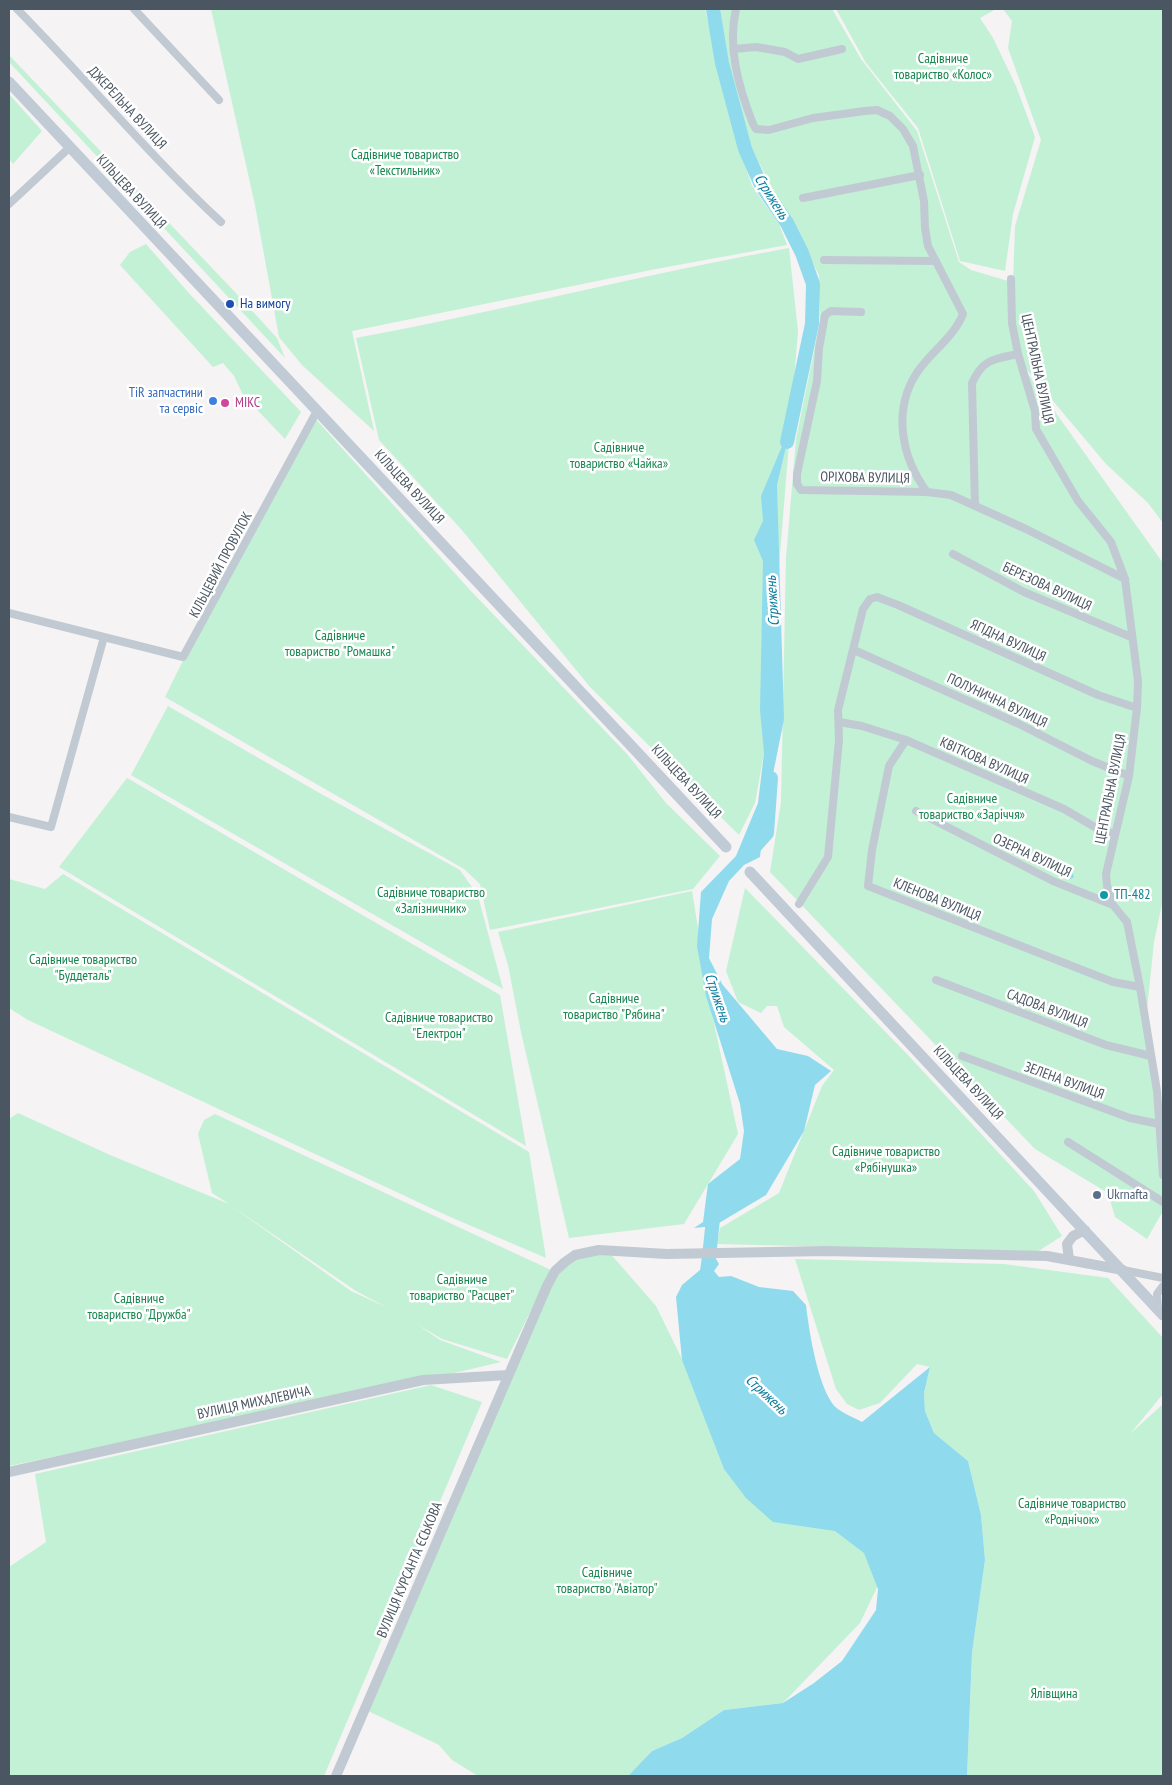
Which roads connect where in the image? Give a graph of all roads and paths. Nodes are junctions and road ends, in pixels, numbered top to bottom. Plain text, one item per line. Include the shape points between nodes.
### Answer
1 (17, 9) edge
2 (134, 9) edge
3 (736, 9) edge
4 (734, 49) junction
5 (842, 49) dead end
6 (9, 82) edge
7 (219, 100) dead end
8 (69, 148) junction
9 (920, 175) junction
10 (803, 198) dead end
11 (9, 204) edge
12 (221, 222) dead end
13 (824, 260) dead end
14 (936, 261) junction
15 (1011, 279) dead end
16 (861, 312) dead end
17 (1018, 354) junction
18 (317, 411) junction
19 (927, 492) junction
20 (975, 506) junction
21 (953, 554) dead end
22 (1125, 579) junction
23 (9, 613) edge
24 (104, 637) junction
25 (1132, 637) junction
26 (854, 650) junction
27 (1137, 708) junction
28 (839, 722) junction
29 (906, 740) junction
30 (1129, 776) junction
31 (916, 811) dead end
32 (9, 817) edge
33 (1115, 834) junction
34 (726, 847) dead end
35 (750, 872) dead end
36 (799, 904) dead end
37 (1113, 905) junction
38 (936, 980) dead end
39 (1140, 987) junction
40 (962, 1056) dead end
41 (1151, 1056) junction
42 (1159, 1124) junction
43 (1068, 1142) dead end
44 (1163, 1175) edge
45 (1163, 1202) edge
46 (1085, 1230) junction
47 (1067, 1244) junction
48 (1047, 1256) junction
49 (1070, 1259) junction
50 (1123, 1270) junction
51 (1163, 1278) edge
52 (1163, 1286) edge
53 (1163, 1315) edge
54 (508, 1375) junction
55 (9, 1472) edge
56 (336, 1776) edge

1 - 12 street, ДЖЕРЕЛЬНА ВУЛИЦЯ via 70,62 113,113
2 - 7 street
3 - 4 street
4 - 5 street via 768,49 785,52 798,59
4 - 9 street via 739,88 756,129 769,130 813,118 877,110 890,116 903,129 913,146
6 - 8 main road, КІЛЬЦЕВА ВУЛИЦЯ
8 - 11 street
8 - 18 main road, КІЛЬЦЕВА ВУЛИЦЯ
9 - 10 street
9 - 14 street via 928,246
13 - 14 street
14 - 19 street via 963,314 909,387 901,430 915,476
15 - 17 street, ЦЕНТРАЛЬНА ВУЛИЦЯ via 1012,323
16 - 19 street, ОРІХОВА ВУЛИЦЯ via 831,312 825,316 817,381 797,484 801,490
17 - 20 street via 986,362 972,382
17 - 22 street, ЦЕНТРАЛЬНА ВУЛИЦЯ via 1035,411 1036,429 1078,501 1111,542
18 - 24 street, КІЛЬЦЕВИЙ ПРОВУЛОК via 183,657
18 - 34 main road, КІЛЬЦЕВА ВУЛИЦЯ
19 - 20 street, ОРІХОВА ВУЛИЦЯ via 951,495
20 - 22 street, ОРІХОВА ВУЛИЦЯ
21 - 25 street, БЕРЕЗОВА ВУЛИЦЯ via 1024,592
22 - 25 street, ЦЕНТРАЛЬНА ВУЛИЦЯ
23 - 24 street, КІЛЬЦЕВИЙ ПРОВУЛОК
24 - 32 street via 51,827
25 - 27 street, ЦЕНТРАЛЬНА ВУЛИЦЯ via 1138,681
26 - 27 street, ЯГІДНА ВУЛИЦЯ via 863,609 870,599 877,597 1098,695
26 - 28 street via 838,710
26 - 30 street, ПОЛУНИЧНА ВУЛИЦЯ
27 - 30 street, ЦЕНТРАЛЬНА ВУЛИЦЯ
28 - 29 street, КВІТКОВА ВУЛИЦЯ
28 - 36 street via 828,857
29 - 33 street, КВІТКОВА ВУЛИЦЯ
29 - 39 street, КЛЕНОВА ВУЛИЦЯ via 889,766 868,886 1105,980
30 - 33 street, ЦЕНТРАЛЬНА ВУЛИЦЯ
31 - 37 street, ОЗЕРНА ВУЛИЦЯ via 1053,881
33 - 37 street, ЦЕНТРАЛЬНА ВУЛИЦЯ via 1106,874
35 - 46 main road, КІЛЬЦЕВА ВУЛИЦЯ
37 - 39 street, ЦЕНТРАЛЬНА ВУЛИЦЯ via 1127,922
38 - 41 street, САДОВА ВУЛИЦЯ via 1106,1044
39 - 41 street, ЦЕНТРАЛЬНА ВУЛИЦЯ
40 - 42 street, ЗЕЛЕНА ВУЛИЦЯ via 1130,1118
41 - 42 street, ЦЕНТРАЛЬНА ВУЛИЦЯ
42 - 44 street, ЦЕНТРАЛЬНА ВУЛИЦЯ
43 - 45 street
46 - 47 street via 1073,1236
46 - 50 main road, КІЛЬЦЕВА ВУЛИЦЯ
47 - 48 street
47 - 49 street
48 - 49 street, ВУЛИЦЯ КУРСАНТА ЄСЬКОВА
48 - 54 street, ВУЛИЦЯ КУРСАНТА ЄСЬКОВА via 599,1250 575,1255 555,1272 547,1286
49 - 50 street, ВУЛИЦЯ КУРСАНТА ЄСЬКОВА
50 - 51 street
50 - 53 main road, КІЛЬЦЕВА ВУЛИЦЯ
52 - 53 street via 1156,1299
54 - 55 street, ВУЛИЦЯ МИХАЛЕВИЧА via 423,1380
54 - 56 street, ВУЛИЦЯ КУРСАНТА ЄСЬКОВА

